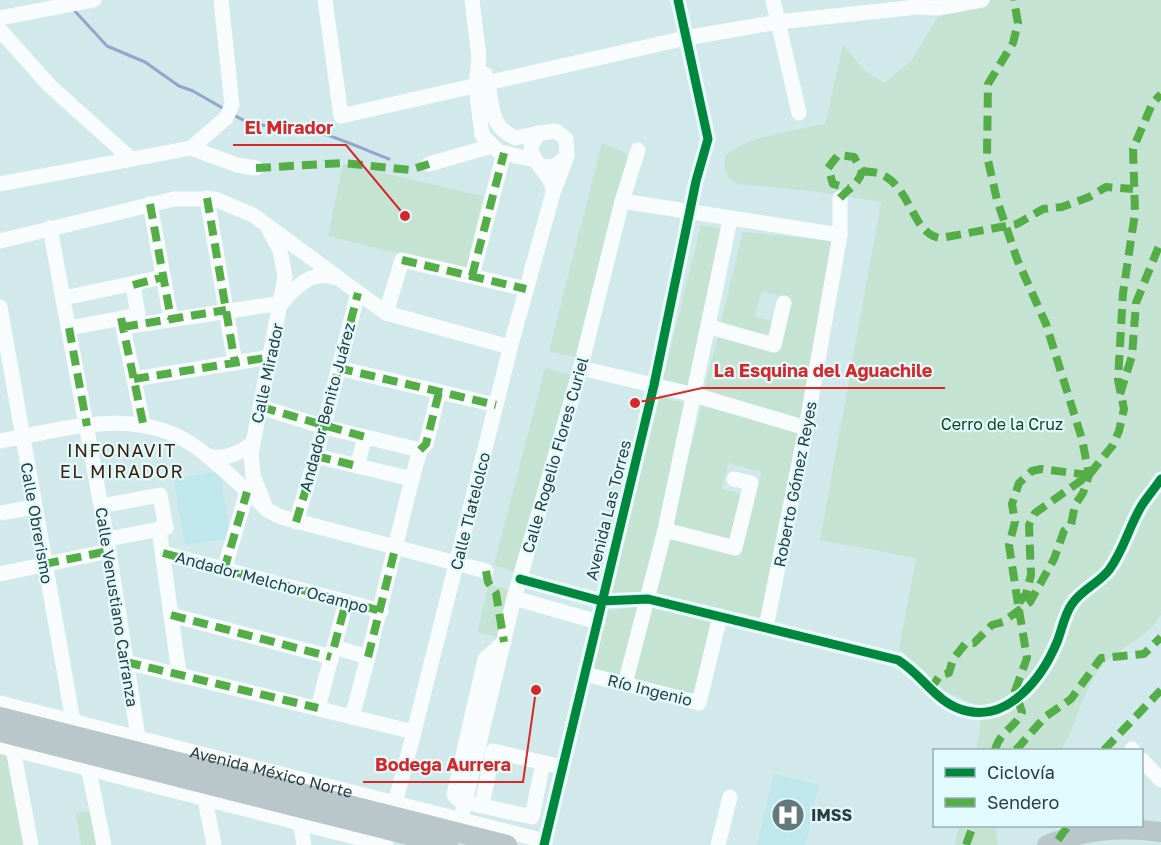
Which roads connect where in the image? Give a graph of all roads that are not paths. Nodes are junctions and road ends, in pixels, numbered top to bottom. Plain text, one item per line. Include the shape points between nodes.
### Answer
1 (221, 0) edge
2 (325, 0) edge
3 (472, 0) edge
4 (678, 0) edge
5 (773, 0) edge
6 (982, 0) edge
7 (87, 1) edge
8 (0, 18) edge
9 (778, 22) junction
10 (0, 30) edge
11 (686, 38) junction
12 (482, 85) junction
13 (799, 113) dead end
14 (539, 134) junction
15 (191, 148) junction
16 (498, 150) junction
17 (638, 150) dead end
18 (567, 156) junction
19 (131, 159) junction
20 (538, 163) junction
21 (429, 164) dead end
22 (256, 168) dead end
23 (0, 184) edge
24 (553, 193) junction
25 (207, 198) junction
26 (840, 198) dead end
27 (622, 201) junction
28 (150, 204) junction
29 (691, 214) junction
30 (730, 220) junction
31 (266, 225) junction
32 (50, 228) junction
33 (840, 235) junction
34 (0, 241) edge
35 (472, 276) junction
36 (163, 277) junction
37 (344, 281) junction
38 (133, 285) junction
39 (526, 289) junction
40 (358, 293) junction
41 (64, 298) junction
42 (282, 303) junction
43 (784, 303) dead end
44 (226, 310) junction
45 (0, 311) edge
46 (386, 313) junction
47 (171, 319) junction
48 (122, 323) junction
49 (710, 327) junction
50 (69, 328) junction
51 (510, 347) junction
52 (271, 357) junction
53 (235, 363) junction
54 (338, 368) junction
55 (581, 368) junction
56 (5, 370) edge
57 (134, 379) junction
58 (654, 385) junction
59 (439, 392) junction
60 (695, 395) junction
61 (496, 405) junction
62 (261, 407) junction
63 (143, 423) junction
64 (87, 426) junction
65 (324, 427) junction
66 (806, 428) junction
67 (23, 437) junction
68 (365, 437) junction
69 (0, 441) edge
70 (253, 443) junction
71 (420, 450) junction
72 (208, 456) junction
73 (316, 456) junction
74 (357, 466) junction
75 (412, 479) junction
76 (734, 479) dead end
77 (1161, 479) edge
78 (248, 492) junction
79 (101, 506) junction
80 (35, 507) junction
81 (269, 511) junction
82 (0, 513) edge
83 (296, 522) junction
84 (159, 530) junction
85 (665, 530) junction
86 (108, 544) junction
87 (394, 549) junction
88 (163, 553) junction
89 (44, 564) junction
90 (457, 564) junction
91 (224, 570) junction
92 (486, 571) dead end
93 (0, 574) edge
94 (520, 579) junction
95 (514, 598) junction
96 (648, 599) junction
97 (601, 601) junction
98 (346, 602) junction
99 (381, 611) junction
100 (171, 615) junction
101 (720, 616) junction
102 (598, 622) junction
103 (766, 627) junction
104 (504, 642) junction
105 (333, 652) junction
106 (368, 657) junction
107 (126, 662) junction
108 (179, 673) junction
109 (585, 674) junction
110 (625, 684) junction
111 (0, 703) edge
112 (318, 708) junction
113 (0, 717) edge
114 (352, 717) junction
115 (0, 732) edge
116 (414, 732) junction
117 (482, 737) junction
118 (82, 745) junction
119 (6, 748) edge
120 (139, 751) junction
121 (493, 751) junction
122 (1143, 761) edge
123 (543, 763) junction
124 (562, 767) junction
125 (1161, 780) edge
126 (204, 790) junction
127 (730, 797) dead end
128 (465, 802) junction
129 (482, 805) junction
130 (298, 806) junction
131 (532, 817) junction
132 (386, 830) edge
133 (1161, 831) edge
134 (455, 832) edge
135 (529, 837) junction
136 (544, 843) edge
137 (31, 845) edge
138 (104, 845) edge
139 (214, 845) edge
140 (304, 845) edge
141 (507, 845) edge
142 (718, 845) edge
143 (1047, 845) edge

1 - 15 street via 232,105 226,118
2 - 12 street via 341,116
3 - 12 street
4 - 11 street, Avenida Las Torres
5 - 9 street
6 - 9 street via 938,8
7 - 8 street
9 - 11 street
9 - 13 street
10 - 19 street via 49,85
11 - 12 street
11 - 29 street, Avenida Las Torres via 708,139
12 - 14 street via 499,129 516,138
12 - 16 street via 479,127
14 - 18 street via 550,130 562,134 568,144
14 - 20 street via 531,146
15 - 19 street
15 - 22 street
16 - 20 street
16 - 21 street
16 - 35 street
17 - 27 street, Calle Rogelio Flores Curiel
18 - 20 street via 554,167
18 - 24 street, Calle Tlatelolco
19 - 23 street
20 - 24 street via 553,183
24 - 39 street, Calle Tlatelolco
25 - 28 street
25 - 31 street via 241,208
25 - 44 street
26 - 33 street, Roberto Gómez Reyes
27 - 29 street
27 - 55 street, Calle Rogelio Flores Curiel
28 - 32 street
28 - 36 street
29 - 30 street
29 - 58 street, Avenida Las Torres
30 - 33 street
30 - 49 street
31 - 37 street
31 - 42 street, Calle Mirador via 284,262
32 - 34 street
32 - 41 street, Calle Venustiano Carranza
33 - 66 street, Roberto Gómez Reyes
35 - 39 street
35 - 46 street via 402,260
36 - 38 street
36 - 47 street
37 - 40 street
37 - 42 street, Calle Mirador via 314,276
38 - 41 street
38 - 48 street via 138,315
39 - 51 street, Calle Tlatelolco
40 - 46 street
40 - 54 street, Andador Benito Juárez
41 - 50 street, Calle Venustiano Carranza
42 - 44 street
42 - 52 street, Calle Mirador
43 - 49 street via 774,345
44 - 47 street
44 - 53 street
45 - 56 street, Calle Obrerismo
46 - 51 street
47 - 48 street
48 - 50 street
48 - 57 street
49 - 60 street
50 - 64 street, Calle Venustiano Carranza
51 - 61 street, Calle Tlatelolco
52 - 53 street
52 - 62 street, Calle Mirador
53 - 57 street
54 - 59 street
54 - 65 street, Andador Benito Juárez
55 - 58 street
55 - 94 street, Calle Rogelio Flores Curiel
56 - 67 street, Calle Obrerismo
57 - 63 street
58 - 60 street
58 - 97 street, Avenida Las Torres
59 - 61 street
59 - 71 street via 426,444
60 - 66 street
60 - 85 street
61 - 90 street, Calle Tlatelolco
62 - 65 street
62 - 70 street, Calle Mirador
63 - 64 street via 124,421
63 - 72 street via 181,437
64 - 67 street
64 - 79 street, Calle Venustiano Carranza
65 - 68 street
65 - 73 street, Andador Benito Juárez
66 - 103 street, Roberto Gómez Reyes
67 - 69 street
67 - 80 street, Calle Obrerismo
68 - 71 street
68 - 74 street
70 - 72 street, Calle Mirador via 236,453
70 - 81 street, Calle Mirador via 253,476
71 - 75 street
72 - 78 street
73 - 74 street
73 - 83 street, Andador Benito Juárez
74 - 75 street
75 - 87 street
76 - 85 street via 751,483 735,548
77 - 103 street via 1141,506 1124,547 1107,573 1071,604 1042,670 1004,709 990,713 952,707 898,660
78 - 81 street
78 - 91 street
79 - 84 street via 160,495 166,528
79 - 86 street, Calle Venustiano Carranza
80 - 82 street
80 - 89 street, Calle Obrerismo
81 - 83 street
83 - 87 street
84 - 86 street
84 - 88 street
85 - 96 street
86 - 89 street
86 - 107 street, Calle Venustiano Carranza
87 - 90 street
87 - 99 street
88 - 91 street, Andador Melchor Ocampo
88 - 100 street
89 - 93 street
89 - 118 street, Calle Obrerismo
90 - 92 street
90 - 116 street, Calle Tlatelolco
91 - 98 street, Andador Melchor Ocampo
94 - 95 street, Calle Rogelio Flores Curiel
94 - 97 street
95 - 102 street
95 - 104 street, Calle Rogelio Flores Curiel
96 - 97 street
96 - 101 street
96 - 110 street
97 - 102 street, Avenida Las Torres
98 - 99 street, Andador Melchor Ocampo
98 - 105 street
99 - 106 street
100 - 105 street
100 - 108 street
101 - 103 street
101 - 110 street, Río Ingenio via 699,703
102 - 109 street, Avenida Las Torres
104 - 117 street, Calle Rogelio Flores Curiel
104 - 128 street via 485,659 453,790 457,799
105 - 106 street
105 - 112 street
106 - 114 street
107 - 108 street
107 - 120 street, Calle Venustiano Carranza
108 - 112 street
109 - 110 street, Río Ingenio
109 - 124 street, Avenida Las Torres
111 - 118 street, Avenida México Norte
112 - 114 street
113 - 118 main road, Avenida México Norte
114 - 116 street
115 - 118 main road, Avenida México Norte
116 - 132 street, Calle Tlatelolco
117 - 121 street
117 - 128 street, Calle Rogelio Flores Curiel
118 - 119 street, Avenida México Norte
118 - 120 main road, Avenida México Norte
118 - 126 street, Avenida México Norte
118 - 138 street, Calle Obrerismo
119 - 137 street
120 - 126 main road, Avenida México Norte
120 - 130 main road, Avenida México Norte
120 - 132 street, Avenida México Norte
121 - 123 street
121 - 129 street
122 - 125 street
123 - 124 street
123 - 131 street
124 - 136 street, Avenida Las Torres
126 - 130 main road, Avenida México Norte
126 - 139 street
127 - 142 street
128 - 129 street
128 - 134 street, Calle Rogelio Flores Curiel
129 - 131 street
130 - 132 main road, Avenida México Norte
130 - 132 street, Avenida México Norte
130 - 140 street
131 - 135 street
132 - 134 main road, Avenida México Norte
133 - 143 main road via 1095,830
134 - 135 street, Avenida México Norte
134 - 141 main road, Avenida México Norte
135 - 136 street, Avenida México Norte

